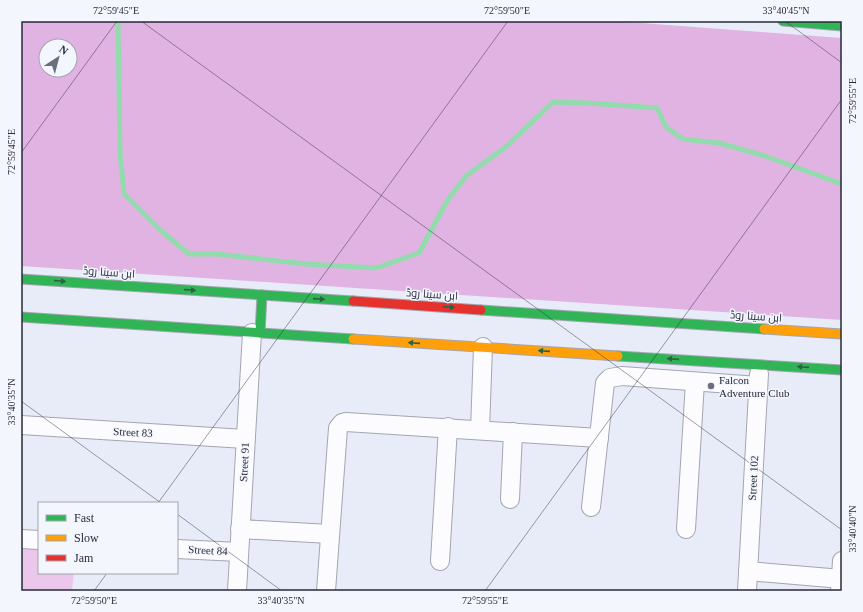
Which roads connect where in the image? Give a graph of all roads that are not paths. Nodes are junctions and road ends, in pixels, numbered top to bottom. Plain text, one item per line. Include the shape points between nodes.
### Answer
1 (783, 21) edge
2 (842, 26) edge
3 (21, 279) edge
4 (262, 295) junction
5 (21, 316) edge
6 (256, 333) junction
7 (842, 334) edge
8 (483, 347) junction
9 (759, 365) junction
10 (842, 370) edge
11 (695, 382) junction
12 (758, 386) junction
13 (21, 425) edge
14 (448, 427) junction
15 (480, 430) junction
16 (513, 432) junction
17 (599, 438) junction
18 (246, 439) junction
19 (510, 499) dead end
20 (591, 507) dead end
21 (240, 529) junction
22 (686, 529) dead end
23 (330, 534) junction
24 (21, 539) edge
25 (38, 540) edge
26 (178, 549) edge
27 (239, 552) junction
28 (440, 562) dead end
29 (748, 571) junction
30 (841, 578) edge
31 (237, 591) edge
32 (326, 591) edge
33 (747, 591) edge

1 - 2 main road
3 -> 4 main road, ابن سینا روڈ
4 - 6 main road
4 -> 7 main road, ابن سینا روڈ
5 - 6 main road
8 -> 6 main road
6 - 18 street, Street 91
9 -> 8 main road
8 - 15 street
10 -> 9 main road
9 - 12 street, Street 102
11 - 12 street
11 - 17 street via 622,376 610,378 605,383
11 - 22 street
12 - 29 street, Street 102
13 - 18 street, Street 83
14 - 15 street
14 - 23 street via 342,423 338,428
14 - 28 street
15 - 16 street
16 - 17 street
16 - 19 street
17 - 20 street
18 - 21 street, Street 91
21 - 23 street
21 - 27 street, Street 91
23 - 32 street
24 - 25 street
26 - 27 street, Street 84
27 - 31 street, Street 91
29 - 30 street
29 - 33 street, Street 102

